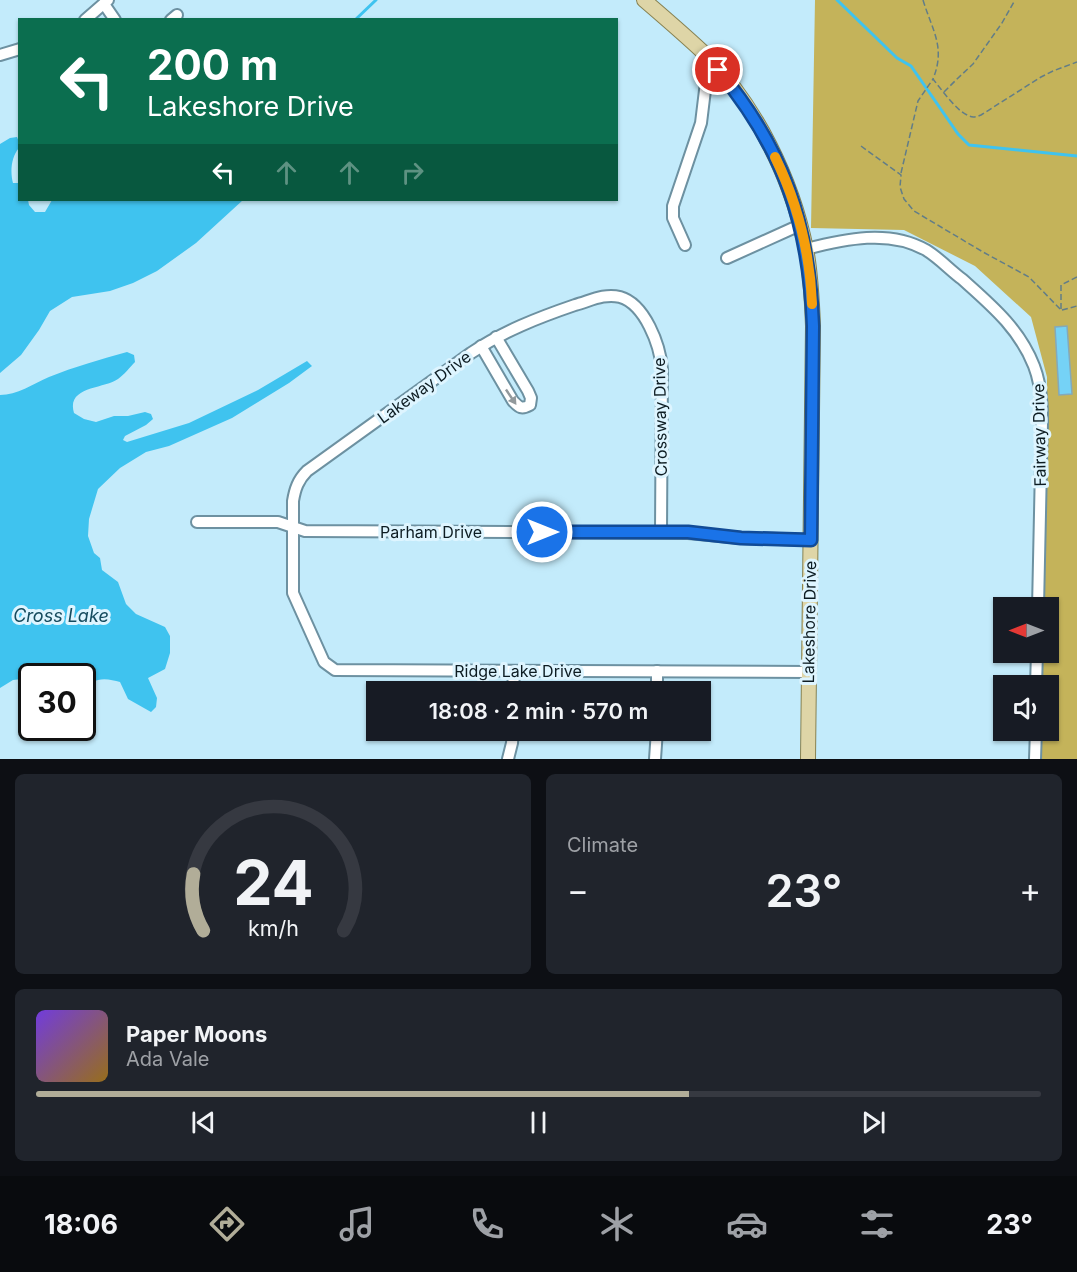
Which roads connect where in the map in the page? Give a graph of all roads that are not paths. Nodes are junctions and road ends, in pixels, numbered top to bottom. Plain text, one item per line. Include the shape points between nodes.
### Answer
1 (644, 0) edge
2 (106, 2) edge
3 (87, 18) edge
4 (114, 18) edge
5 (18, 50) edge
6 (0, 55) edge
7 (718, 70) junction
8 (800, 225) junction
9 (685, 245) dead end
10 (806, 249) junction
11 (728, 258) dead end
12 (604, 296) joint
13 (496, 337) junction
14 (481, 346) junction
15 (197, 522) dead end
16 (292, 526) junction
17 (661, 532) junction
18 (811, 540) junction
19 (1038, 597) edge
20 (335, 670) joint
21 (514, 670) junction
22 (657, 671) junction
23 (809, 672) junction
24 (514, 681) edge
25 (657, 681) edge
26 (512, 741) edge
27 (656, 741) edge
28 (1036, 741) edge
29 (508, 759) edge
30 (655, 759) edge
31 (808, 759) edge
32 (1035, 759) edge

1 - 7 main road, Lakeshore Drive
2 - 3 street
2 - 4 street
5 - 6 street
7 - 8 main road, Lakeshore Drive via 770,146
7 - 9 street via 706,82 701,123 673,206 673,218
8 - 10 main road, Lakeshore Drive
8 - 11 street
10 - 18 main road, Lakeshore Drive via 813,326
10 - 19 street, Fairway Drive via 867,238 912,244 935,256 1004,317 1020,339 1034,364 1040,390
12 - 13 street, Lakeway Drive via 540,317
12 - 17 street, Crossway Drive via 623,298 636,305 659,351
13 - 14 street, Lakeway Drive
14 -> 13 street via 513,401 519,408 530,405 528,391
14 - 16 street, Lakeway Drive via 307,471 295,488
15 - 16 street, Parham Drive via 278,522
16 - 17 street, Parham Drive via 305,531
16 - 20 street, Lakeway Drive via 296,604 324,662
17 - 18 street, Parham Drive
18 - 23 main road, Lakeshore Drive
20 - 21 street, Ridge Lake Drive
21 - 22 street, Ridge Lake Drive
21 - 24 street
22 - 23 street, Ridge Lake Drive
22 - 25 street
23 - 31 main road, Lakeshore Drive
26 - 29 street
27 - 30 street
28 - 32 street

